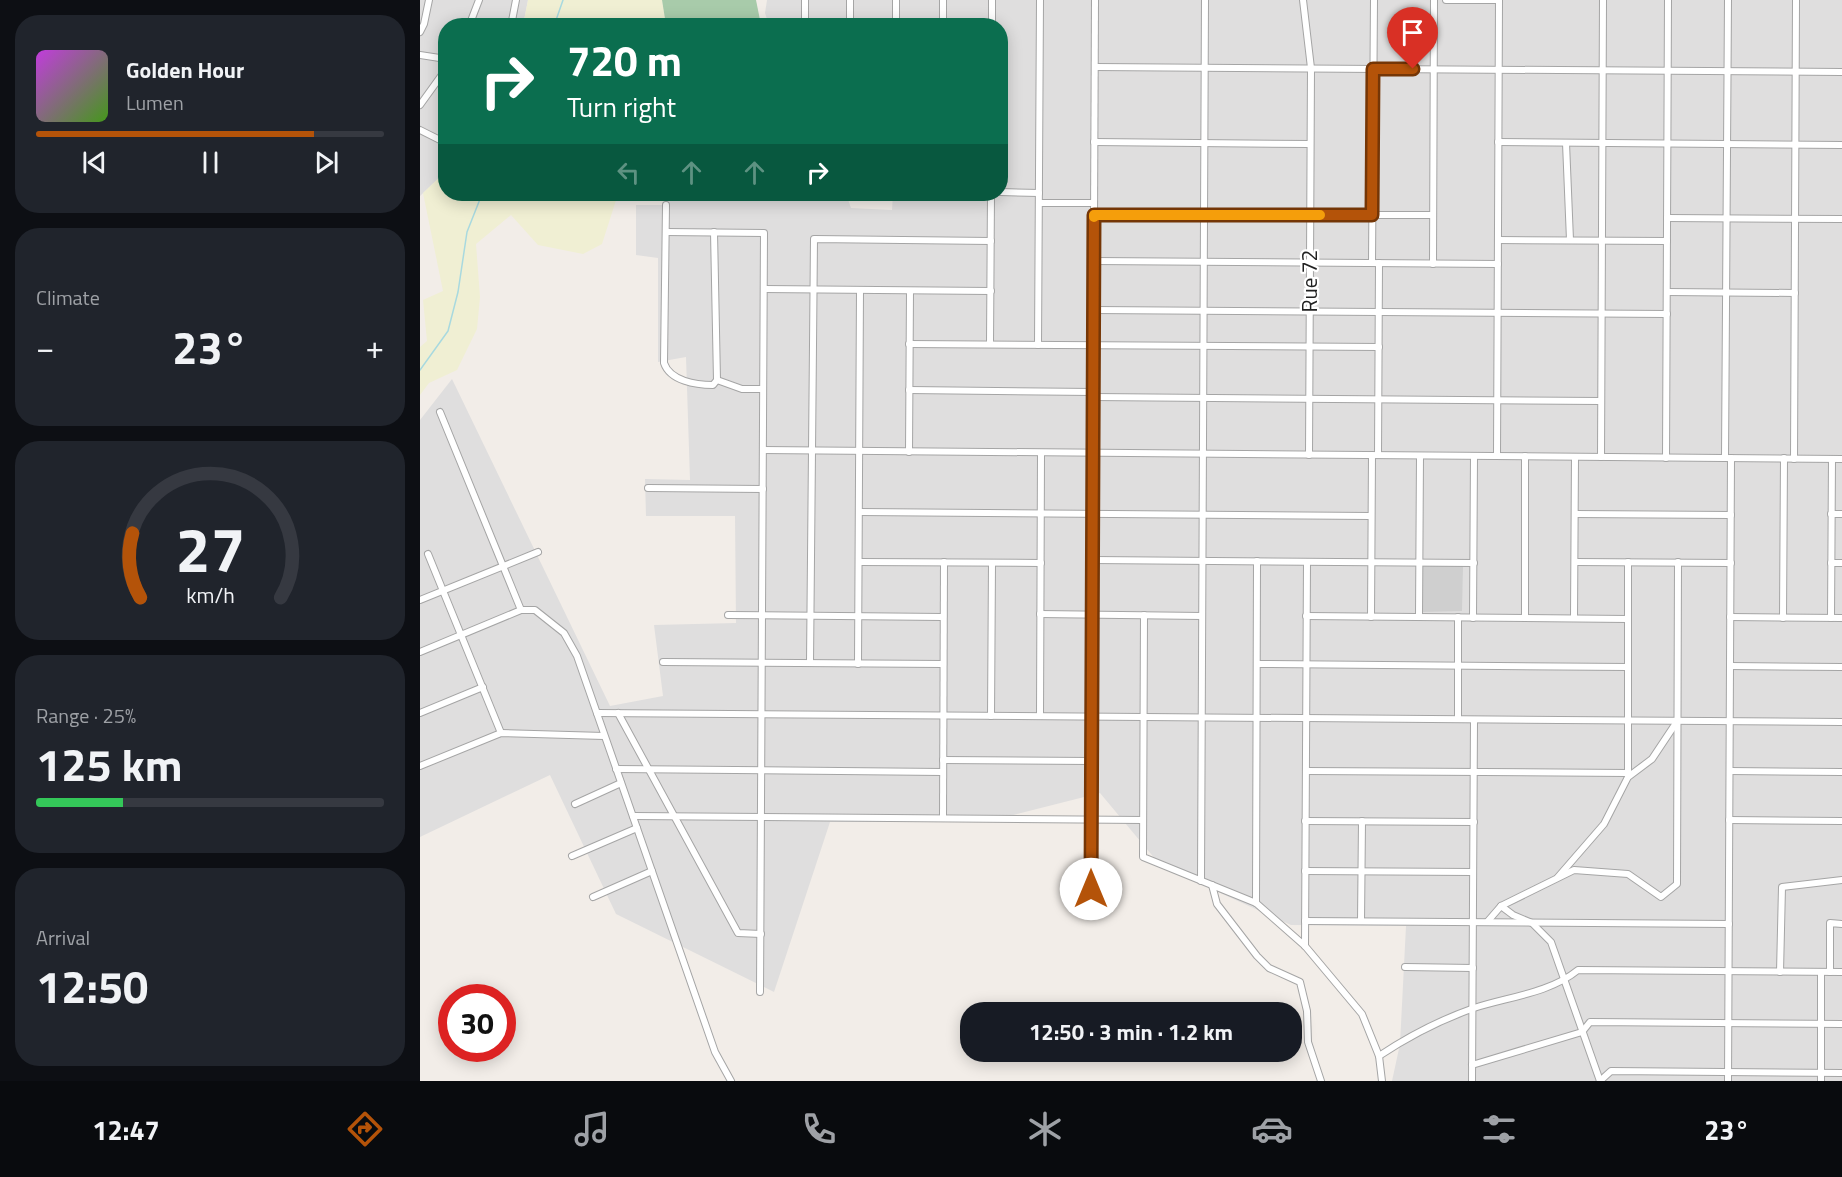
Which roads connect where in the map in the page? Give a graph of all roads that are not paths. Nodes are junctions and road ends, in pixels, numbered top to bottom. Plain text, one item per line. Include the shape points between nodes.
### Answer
1 (429, 0) edge
2 (479, 0) edge
3 (516, 0) edge
4 (805, 0) edge
5 (850, 0) edge
6 (896, 0) edge
7 (943, 0) edge
8 (992, 0) edge
9 (1040, 0) edge
10 (1095, 0) edge
11 (1205, 0) edge
12 (1304, 0) edge
13 (1374, 0) edge
14 (1434, 0) edge
15 (1446, 0) edge
16 (1499, 0) edge
17 (1603, 0) edge
18 (1668, 0) edge
19 (1728, 0) edge
20 (1796, 0) edge
21 (471, 18) edge
22 (513, 18) edge
23 (804, 18) edge
24 (850, 18) edge
25 (896, 18) edge
26 (943, 18) edge
27 (992, 18) edge
28 (422, 24) edge
29 (420, 32) edge
30 (420, 55) edge
31 (438, 58) edge
32 (1095, 67) junction
33 (1205, 67) junction
34 (1311, 68) junction
35 (1373, 69) junction
36 (1434, 69) junction
37 (1499, 70) junction
38 (1603, 70) junction
39 (1668, 71) junction
40 (1727, 71) junction
41 (1796, 72) junction
42 (1842, 72) edge
43 (438, 80) edge
44 (420, 105) edge
45 (420, 130) edge
46 (438, 139) edge
47 (1094, 142) junction
48 (1498, 142) junction
49 (1204, 143) junction
50 (1566, 143) junction
51 (1603, 143) junction
52 (1668, 143) junction
53 (1310, 144) junction
54 (1727, 144) junction
55 (1796, 144) junction
56 (1842, 145) edge
57 (1008, 192) edge
58 (1039, 193) junction
59 (991, 201) edge
60 (1039, 202) junction
61 (1094, 203) junction
62 (666, 206) dead end
63 (1094, 215) junction
64 (1204, 215) junction
65 (1310, 215) junction
66 (1372, 215) junction
67 (1433, 215) junction
68 (1667, 218) junction
69 (1727, 218) junction
70 (1795, 219) junction
71 (1842, 219) edge
72 (666, 232) junction
73 (714, 232) junction
74 (1498, 240) junction
75 (1570, 240) junction
76 (1602, 240) junction
77 (991, 241) junction
78 (1667, 241) junction
79 (1094, 261) junction
80 (1204, 262) junction
81 (1310, 263) junction
82 (1376, 263) junction
83 (1433, 264) junction
84 (1498, 264) junction
85 (764, 289) junction
86 (812, 290) junction
87 (860, 290) junction
88 (910, 291) junction
89 (991, 291) junction
90 (1667, 292) junction
91 (1726, 293) junction
92 (1795, 293) junction
93 (1094, 310) junction
94 (1204, 311) junction
95 (1310, 311) junction
96 (1379, 312) junction
97 (1498, 313) junction
98 (1602, 314) junction
99 (1667, 314) junction
100 (909, 344) junction
101 (990, 344) junction
102 (1038, 345) junction
103 (1094, 345) junction
104 (1203, 346) junction
105 (1309, 347) junction
106 (1379, 347) junction
107 (717, 380) junction
108 (763, 390) junction
109 (909, 390) junction
110 (1093, 394) junction
111 (1203, 398) junction
112 (1309, 399) junction
113 (1378, 399) junction
114 (1497, 400) junction
115 (1601, 401) junction
116 (440, 412) dead end
117 (763, 450) junction
118 (811, 451) junction
119 (859, 451) junction
120 (909, 452) junction
121 (1041, 453) junction
122 (1093, 453) junction
123 (1203, 454) junction
124 (1309, 455) junction
125 (1375, 455) junction
126 (1420, 456) junction
127 (1474, 456) junction
128 (1497, 456) junction
129 (1525, 456) junction
130 (1575, 457) junction
131 (1601, 457) junction
132 (1666, 458) junction
133 (1728, 458) junction
134 (1784, 458) junction
135 (1794, 459) junction
136 (1832, 459) junction
137 (1842, 459) edge
138 (648, 488) dead end
139 (763, 489) junction
140 (859, 512) junction
141 (1041, 513) junction
142 (1093, 514) junction
143 (1203, 514) junction
144 (1575, 514) junction
145 (1831, 514) junction
146 (1842, 514) edge
147 (1731, 515) junction
148 (1371, 516) junction
149 (538, 552) dead end
150 (428, 554) dead end
151 (1092, 560) junction
152 (1202, 561) junction
153 (1257, 561) junction
154 (859, 562) junction
155 (944, 562) junction
156 (1307, 562) junction
157 (1371, 562) junction
158 (1419, 562) junction
159 (1575, 562) junction
160 (1628, 562) junction
161 (1678, 562) junction
162 (992, 563) junction
163 (1041, 563) junction
164 (1474, 563) junction
165 (1731, 563) junction
166 (1831, 563) junction
167 (1842, 563) edge
168 (503, 566) junction
169 (443, 591) junction
170 (420, 600) edge
171 (521, 610) junction
172 (1040, 614) junction
173 (728, 615) dead end
174 (762, 615) junction
175 (1092, 615) junction
176 (1144, 615) junction
177 (810, 616) junction
178 (859, 616) junction
179 (1202, 616) junction
180 (1306, 616) junction
181 (944, 617) junction
182 (1371, 617) junction
183 (1419, 617) junction
184 (1458, 617) junction
185 (1730, 617) junction
186 (1473, 618) junction
187 (1525, 618) junction
188 (1574, 618) junction
189 (1783, 618) junction
190 (1831, 618) junction
191 (1842, 618) edge
192 (1628, 619) junction
193 (461, 635) junction
194 (420, 652) edge
195 (663, 662) dead end
196 (762, 663) junction
197 (810, 663) junction
198 (858, 664) junction
199 (943, 664) junction
200 (1257, 664) junction
201 (1306, 664) junction
202 (1458, 666) junction
203 (1730, 666) junction
204 (1628, 667) junction
205 (1842, 667) edge
206 (483, 687) junction
207 (420, 713) edge
208 (597, 713) junction
209 (618, 713) junction
210 (762, 714) junction
211 (943, 715) junction
212 (991, 716) junction
213 (1040, 716) junction
214 (1092, 717) junction
215 (1144, 717) junction
216 (1202, 717) junction
217 (1256, 718) junction
218 (1306, 718) junction
219 (1458, 720) junction
220 (1474, 720) junction
221 (1628, 721) junction
222 (1677, 721) junction
223 (1730, 722) junction
224 (1842, 722) edge
225 (501, 733) junction
226 (604, 736) junction
227 (943, 760) junction
228 (1092, 761) junction
229 (420, 766) edge
230 (616, 769) junction
231 (649, 769) junction
232 (761, 770) junction
233 (1306, 771) junction
234 (1730, 771) junction
235 (943, 772) junction
236 (1474, 772) junction
237 (1842, 772) edge
238 (621, 783) junction
239 (575, 804) dead end
240 (633, 816) junction
241 (674, 816) junction
242 (761, 817) junction
243 (943, 818) junction
244 (1091, 819) junction
245 (1143, 820) junction
246 (1730, 820) junction
247 (1842, 820) edge
248 (1305, 821) junction
249 (1362, 821) junction
250 (1474, 822) junction
251 (637, 828) junction
252 (572, 856) dead end
253 (652, 871) junction
254 (1305, 871) junction
255 (1361, 871) junction
256 (1473, 872) junction
257 (1842, 880) edge
258 (1201, 881) junction
259 (1553, 882) junction
260 (1212, 885) junction
261 (1091, 889) dead end
262 (593, 897) dead end
263 (1256, 903) junction
264 (1501, 906) junction
265 (1305, 921) junction
266 (1361, 921) junction
267 (1488, 921) junction
268 (1473, 922) junction
269 (1532, 923) junction
270 (1729, 924) junction
271 (1842, 924) edge
272 (761, 934) junction
273 (1305, 946) junction
274 (1405, 967) dead end
275 (1473, 968) junction
276 (1729, 971) junction
277 (1780, 972) junction
278 (1821, 972) junction
279 (1830, 972) junction
280 (1842, 972) edge
281 (1564, 981) junction
282 (760, 992) dead end
283 (1473, 1009) junction
284 (1728, 1023) junction
285 (1821, 1023) junction
286 (1842, 1024) edge
287 (1582, 1032) junction
288 (1379, 1056) junction
289 (1472, 1065) junction
290 (1728, 1072) junction
291 (1821, 1073) junction
292 (1842, 1073) edge
293 (731, 1081) edge
294 (1321, 1081) edge
295 (1382, 1081) edge
296 (1472, 1081) edge
297 (1600, 1081) edge
298 (1728, 1081) edge
299 (1821, 1081) edge

1 - 28 street
2 - 21 street
3 - 22 street
4 - 23 street
5 - 24 street
6 - 25 street
7 - 26 street
8 - 27 street
9 - 58 street
10 - 32 street
11 - 33 street
12 - 34 street, Rue 72
13 - 35 street
14 - 36 street
15 - 16 street
16 - 37 street
17 - 38 street
18 - 39 street
19 - 40 street
20 - 41 street
28 - 29 street
30 - 31 street
32 - 33 street
32 - 47 street
33 - 34 street
33 - 49 street
34 - 35 street
34 - 53 street, Rue 72
35 - 36 street
35 - 66 street
36 - 37 street
36 - 67 street
37 - 38 street
37 - 48 street
38 - 39 street
38 - 51 street
39 - 40 street
39 - 52 street
40 - 41 street
40 - 54 street
41 - 42 street
41 - 55 street
43 - 44 street
45 - 46 street
47 - 49 street
47 - 61 street
48 - 50 street
48 - 74 street
49 - 53 street
49 - 64 street
50 - 51 street
50 - 75 street
51 - 52 street
51 - 76 street
52 - 54 street
52 - 68 street
53 - 65 street, Rue 72
54 - 55 street
54 - 69 street
55 - 56 street
55 - 70 street
57 - 58 street
58 - 60 street
59 - 77 street
60 - 61 street
60 - 102 street
61 - 63 street
62 - 72 street
63 - 64 street
63 - 79 street
64 - 65 street
64 - 80 street
65 - 66 street
65 - 81 street, Rue 72
66 - 67 street
66 - 82 street
67 - 83 street
68 - 69 street
68 - 78 street
69 - 70 street
69 - 91 street
70 - 71 street
70 - 92 street
72 - 73 street
72 - 107 street via 666,369 676,378 702,385 713,385
73 - 85 street via 764,233
73 - 107 street
74 - 75 street
74 - 84 street
75 - 76 street
76 - 78 street
76 - 98 street
77 - 86 street via 814,239
77 - 89 street
78 - 90 street
79 - 80 street
79 - 93 street
80 - 81 street
80 - 94 street
81 - 82 street
81 - 95 street, Rue 72
82 - 83 street
82 - 96 street
83 - 84 street
84 - 97 street
85 - 86 street
85 - 108 street
86 - 87 street
86 - 118 street
87 - 88 street
87 - 119 street
88 - 89 street
88 - 100 street
89 - 101 street
90 - 91 street
90 - 99 street
91 - 92 street
91 - 133 street
92 - 135 street
93 - 94 street
93 - 103 street
94 - 95 street
94 - 104 street
95 - 96 street
95 - 105 street, Rue 72
96 - 97 street
96 - 106 street
97 - 98 street
97 - 114 street
98 - 99 street
98 - 115 street
99 - 132 street
100 - 101 street
100 - 109 street
101 - 102 street
102 - 103 street
103 - 104 street
103 - 110 street
104 - 105 street
104 - 111 street
105 - 106 street
105 - 112 street, Rue 72
106 - 113 street
107 - 108 street via 742,389
108 - 117 street
109 - 110 street
109 - 120 street
110 - 111 street
110 - 122 street
111 - 112 street
111 - 123 street
112 - 113 street
112 - 124 street, Rue 72
113 - 114 street
113 - 125 street
114 - 115 street
114 - 128 street
115 - 131 street
116 - 168 street
117 - 118 street
117 - 139 street
118 - 119 street
118 - 177 street
119 - 120 street
119 - 140 street
120 - 121 street
121 - 122 street
121 - 141 street
122 - 123 street
122 - 142 street
123 - 124 street
123 - 143 street
124 - 125 street
125 - 126 street
125 - 148 street
126 - 127 street
126 - 158 street
127 - 128 street
127 - 164 street
128 - 129 street
129 - 130 street
129 - 187 street
130 - 131 street
130 - 144 street
131 - 132 street
132 - 133 street
133 - 134 street
133 - 147 street
134 - 135 street
134 - 189 street
135 - 136 street
136 - 137 street
136 - 145 street
138 - 139 street
139 - 174 street
140 - 141 street
140 - 154 street
141 - 142 street
141 - 163 street
142 - 143 street
142 - 151 street
143 - 148 street
143 - 152 street
144 - 147 street
144 - 159 street
145 - 146 street
145 - 166 street
147 - 165 street
148 - 157 street
149 - 168 street
150 - 169 street
151 - 152 street
151 - 175 street
152 - 153 street
152 - 179 street
153 - 156 street
153 - 200 street
154 - 155 street
154 - 178 street
155 - 162 street
155 - 181 street
156 - 157 street
156 - 180 street
157 - 158 street
157 - 182 street
158 - 164 street
158 - 183 street
159 - 160 street
159 - 188 street
160 - 161 street
160 - 192 street
161 - 165 street
161 - 222 street
162 - 163 street
162 - 212 street
163 - 172 street
164 - 186 street
165 - 185 street
166 - 167 street
166 - 190 street
168 - 169 street
168 - 171 street
169 - 170 street
169 - 193 street
171 - 193 street
171 - 208 street via 535,610 564,633 577,656
172 - 175 street
172 - 213 street
173 - 174 street
174 - 177 street
174 - 196 street
175 - 176 street
175 - 214 street
176 - 179 street
176 - 215 street
177 - 178 street
177 - 197 street
178 - 181 street
178 - 198 street
179 - 216 street
180 - 182 street
180 - 201 street
181 - 199 street
182 - 183 street
183 - 184 street
184 - 186 street
184 - 202 street
185 - 189 street
185 - 203 street
186 - 187 street
187 - 188 street
188 - 192 street
189 - 190 street
190 - 191 street
192 - 204 street
193 - 194 street
193 - 206 street
195 - 196 street
196 - 197 street
196 - 210 street
197 - 198 street
198 - 199 street
199 - 211 street
200 - 201 street
200 - 217 street
201 - 202 street
201 - 218 street
202 - 204 street
202 - 219 street
203 - 205 street
203 - 223 street
204 - 221 street
206 - 207 street
206 - 225 street
208 - 209 street
208 - 226 street
209 - 210 street
209 - 231 street
210 - 211 street
210 - 232 street
211 - 212 street
211 - 227 street
212 - 213 street
213 - 214 street
214 - 215 street
214 - 228 street
215 - 216 street
215 - 245 street
216 - 217 street
216 - 258 street
217 - 218 street
217 - 263 street
218 - 219 street
218 - 233 street
219 - 220 street
220 - 221 street
220 - 236 street
221 - 222 street
221 - 236 street via 1628,773
222 - 223 street
222 - 259 street via 1652,759 1628,777 1604,824
222 - 259 street via 1677,884 1661,897 1628,874 1596,869 1574,870
223 - 224 street
223 - 234 street
225 - 226 street
225 - 229 street
226 - 230 street
227 - 228 street
227 - 235 street
228 - 244 street
230 - 231 street
230 - 238 street
231 - 232 street
231 - 241 street
232 - 235 street
232 - 242 street
233 - 236 street
233 - 248 street
234 - 237 street
234 - 246 street
235 - 243 street
236 - 250 street
238 - 239 street
238 - 240 street
240 - 241 street
240 - 251 street
241 - 242 street
241 - 272 street via 738,933
242 - 243 street
242 - 272 street
243 - 244 street
244 - 245 street
244 - 261 street
245 - 258 street via 1143,857
246 - 247 street
246 - 270 street
248 - 249 street
248 - 254 street
249 - 250 street
249 - 255 street
250 - 256 street
251 - 252 street
251 - 253 street
253 - 262 street
253 - 293 street via 715,1052
254 - 255 street
254 - 265 street
255 - 256 street
255 - 266 street
256 - 268 street
257 - 277 street via 1782,886
258 - 260 street
259 - 264 street
260 - 263 street
260 - 294 street via 1216,904 1257,956 1269,968 1300,982 1307,1011 1308,1042
263 - 273 street
264 - 267 street
264 - 269 street
265 - 266 street
265 - 273 street
266 - 268 street
267 - 268 street
267 - 269 street
268 - 275 street
269 - 270 street
269 - 281 street via 1551,942
270 - 276 street
271 - 279 street via 1830,923
272 - 282 street
273 - 288 street via 1362,1014
274 - 275 street
275 - 283 street
276 - 277 street
276 - 281 street via 1578,970
276 - 284 street
277 - 278 street
278 - 279 street
278 - 285 street
279 - 280 street
281 - 283 street
281 - 287 street
283 - 288 street via 1409,1036
283 - 289 street
284 - 285 street
284 - 287 street via 1590,1022
284 - 290 street
285 - 286 street
285 - 291 street
287 - 289 street
287 - 297 street
288 - 295 street
289 - 296 street
290 - 291 street
290 - 297 street via 1611,1071
290 - 298 street
291 - 292 street
291 - 299 street

